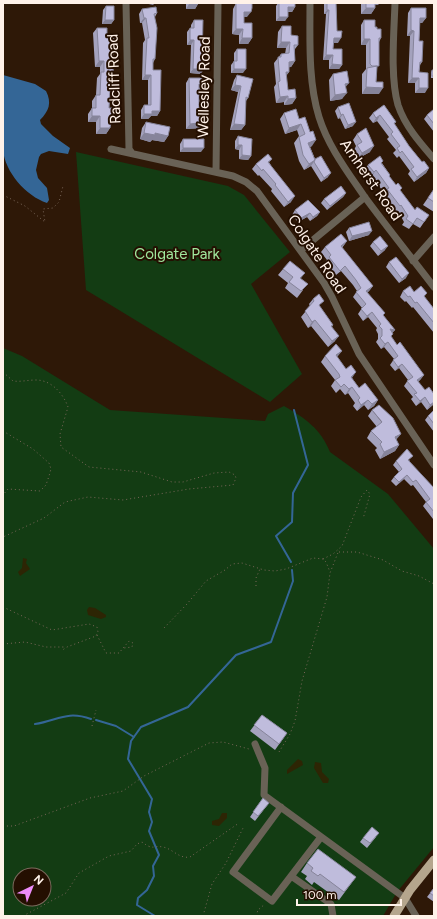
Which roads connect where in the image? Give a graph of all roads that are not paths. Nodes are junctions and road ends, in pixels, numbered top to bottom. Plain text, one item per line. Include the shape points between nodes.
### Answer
1 (126, 3) edge
2 (218, 3) edge
3 (310, 3) edge
4 (395, 3) edge
5 (111, 150) dead end
6 (132, 153) junction
7 (434, 159) edge
8 (216, 172) junction
9 (365, 197) junction
10 (434, 237) edge
11 (301, 250) junction
12 (413, 261) junction
13 (434, 287) edge
14 (434, 465) edge
15 (252, 746) road end
16 (281, 807) junction
17 (321, 837) junction
18 (434, 860) edge
19 (291, 876) junction
20 (405, 898) junction
21 (333, 916) edge
22 (394, 916) edge
23 (416, 916) edge

1 - 6 street, Radcliff Road via 129,150
2 - 8 street, Wellesley Road
3 - 9 street, Amherst Road via 311,76 319,118 333,149
4 - 7 street via 395,90 408,125
5 - 6 street, Colgate Road
6 - 8 street, Colgate Road
8 - 11 street, Colgate Road via 246,182 257,191
9 - 11 street
9 - 12 street, Amherst Road
10 - 12 street
11 - 14 street, Colgate Road via 332,297 359,354
12 - 13 street, Amherst Road
15 - 16 street via 265,768 264,795
16 - 17 street
16 - 19 street via 233,872 272,901
17 - 19 street
17 - 20 street
18 - 20 main road
19 - 21 street via 326,899 333,908
20 - 22 main road
20 - 23 street

